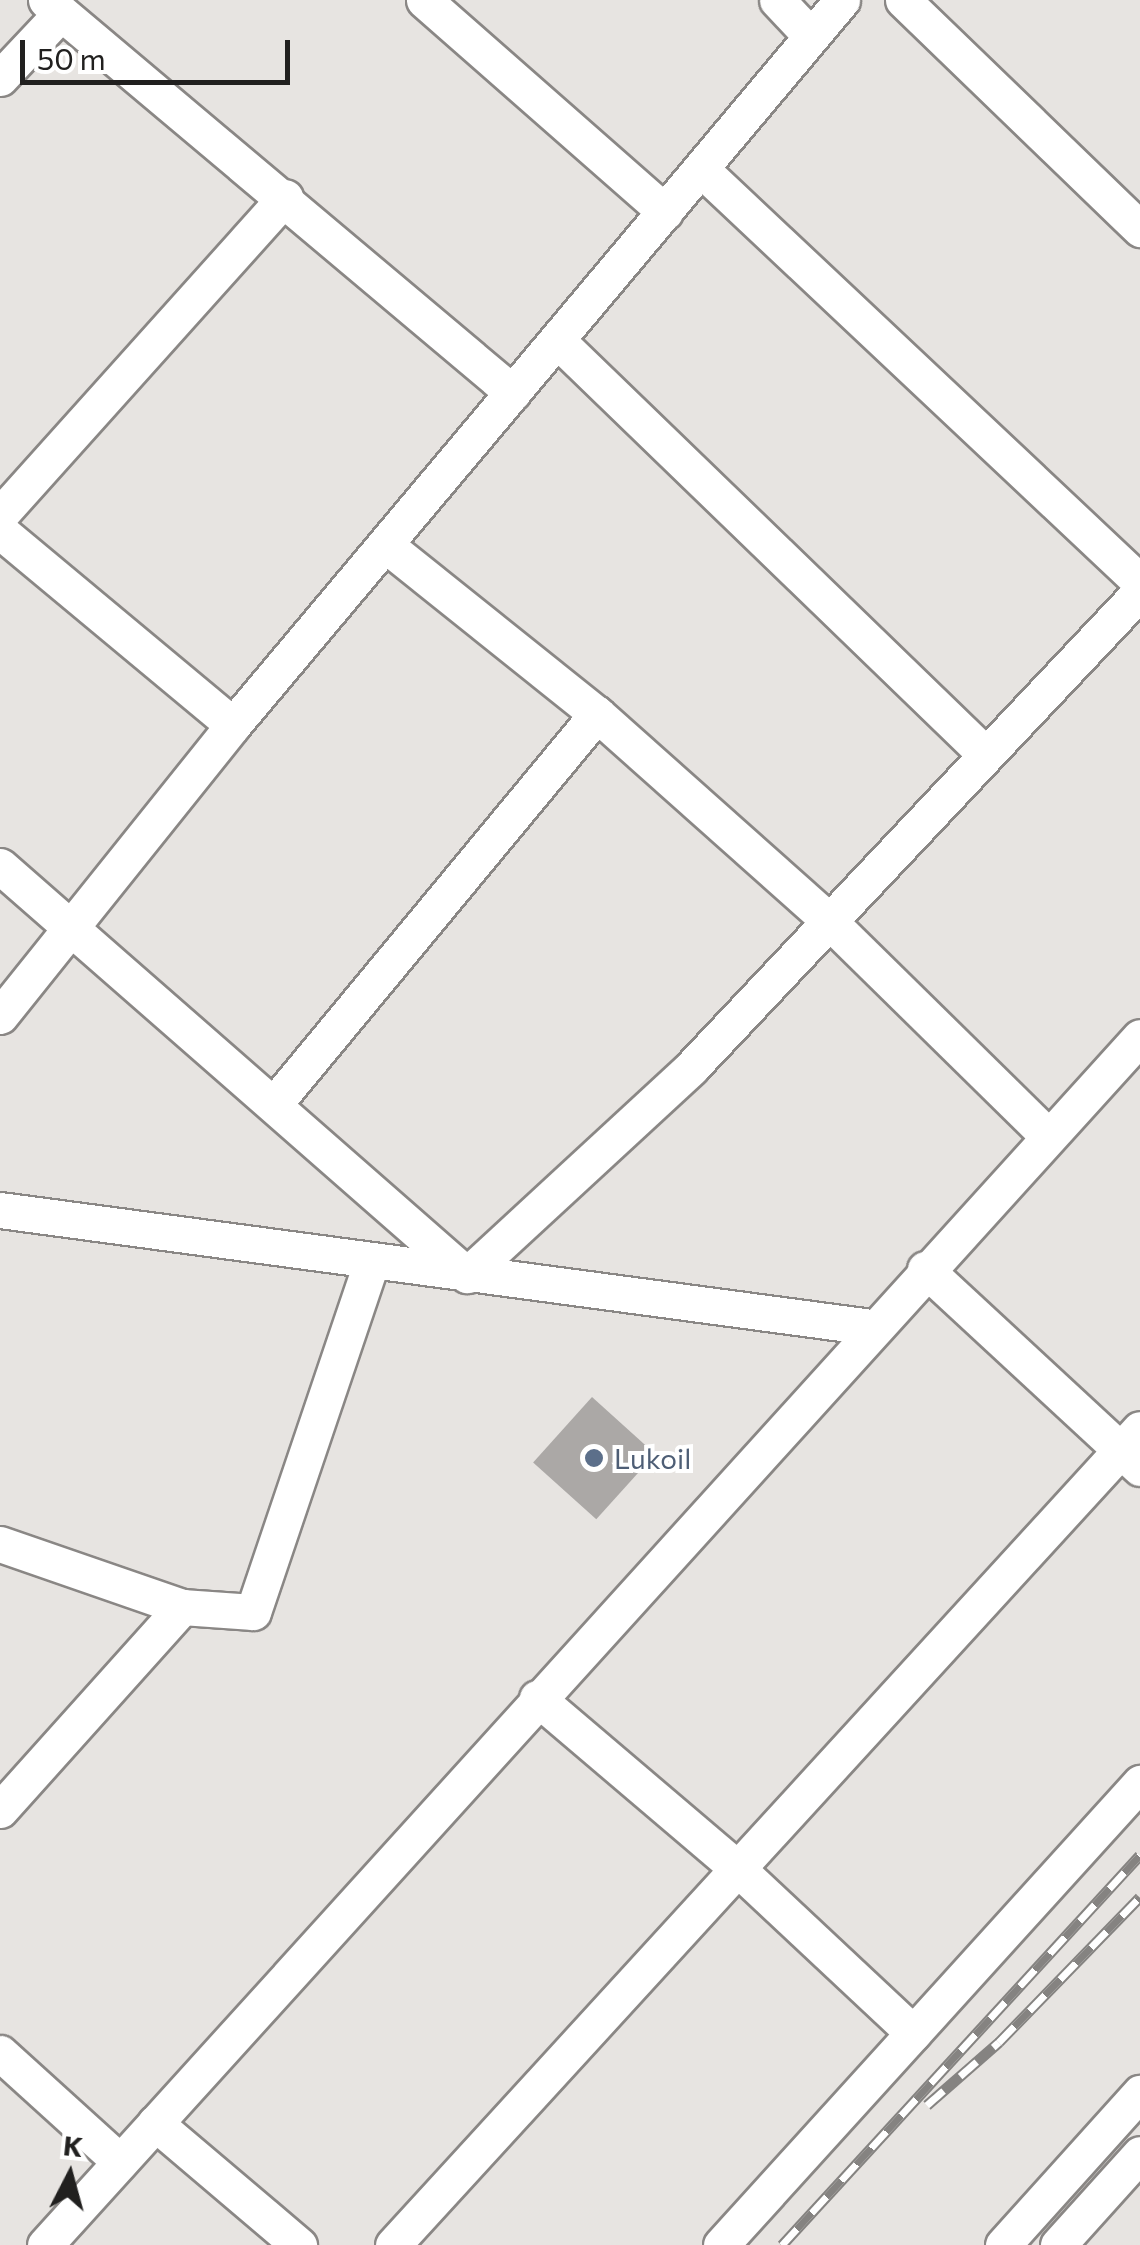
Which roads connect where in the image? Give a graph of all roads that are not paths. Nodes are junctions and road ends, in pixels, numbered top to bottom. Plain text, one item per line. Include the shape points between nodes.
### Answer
1 (424, 0) edge
2 (778, 0) edge
3 (842, 0) edge
4 (903, 0) edge
5 (54, 7) edge
6 (810, 34) junction
7 (0, 78) edge
8 (701, 169) junction
9 (285, 197) junction
10 (666, 212) junction
11 (1140, 229) edge
12 (560, 344) junction
13 (512, 393) junction
14 (0, 515) edge
15 (0, 532) edge
16 (387, 546) junction
17 (1140, 582) edge
18 (1140, 592) edge
19 (597, 714) junction
20 (233, 725) junction
21 (985, 754) junction
22 (0, 866) edge
23 (826, 918) junction
24 (70, 930) junction
25 (0, 1016) edge
26 (1140, 1037) edge
27 (274, 1103) junction
28 (1048, 1136) junction
29 (0, 1210) edge
30 (371, 1263) junction
31 (925, 1269) junction
32 (467, 1276) junction
33 (872, 1327) junction
34 (1134, 1449) edge
35 (0, 1544) edge
36 (182, 1607) junction
37 (537, 1698) junction
38 (1140, 1784) edge
39 (0, 1810) edge
40 (738, 1869) junction
41 (913, 2033) junction
42 (0, 2053) edge
43 (1140, 2093) edge
44 (156, 2123) junction
45 (1140, 2154) edge
46 (120, 2162) junction
47 (45, 2245) edge
48 (298, 2245) edge
49 (394, 2245) edge
50 (722, 2245) edge
51 (1002, 2245) edge
52 (1058, 2245) edge

1 - 10 street
2 - 6 street
3 - 6 street
4 - 11 street
5 - 7 street
5 - 9 street
6 - 8 street
8 - 10 street
8 - 17 street
9 - 13 street
9 - 14 street
10 - 12 street
12 - 13 street
12 - 21 street
13 - 16 street
15 - 20 street
16 - 19 street
16 - 20 street
18 - 21 street
19 - 23 street
19 - 27 street
20 - 24 street
21 - 23 street
22 - 24 street
23 - 28 street
23 - 32 street via 690,1069
24 - 25 street
24 - 27 street
26 - 28 street
27 - 32 street
28 - 31 street
29 - 30 street
30 - 32 street
30 - 36 street via 253,1612
31 - 33 street
31 - 34 street
32 - 33 street
33 - 37 street
34 - 40 street
35 - 36 street
36 - 39 street
37 - 40 street
37 - 44 street
38 - 41 street
40 - 41 street
40 - 49 street
41 - 50 street
42 - 46 street
43 - 51 street
44 - 46 street
44 - 48 street
45 - 52 street
46 - 47 street

